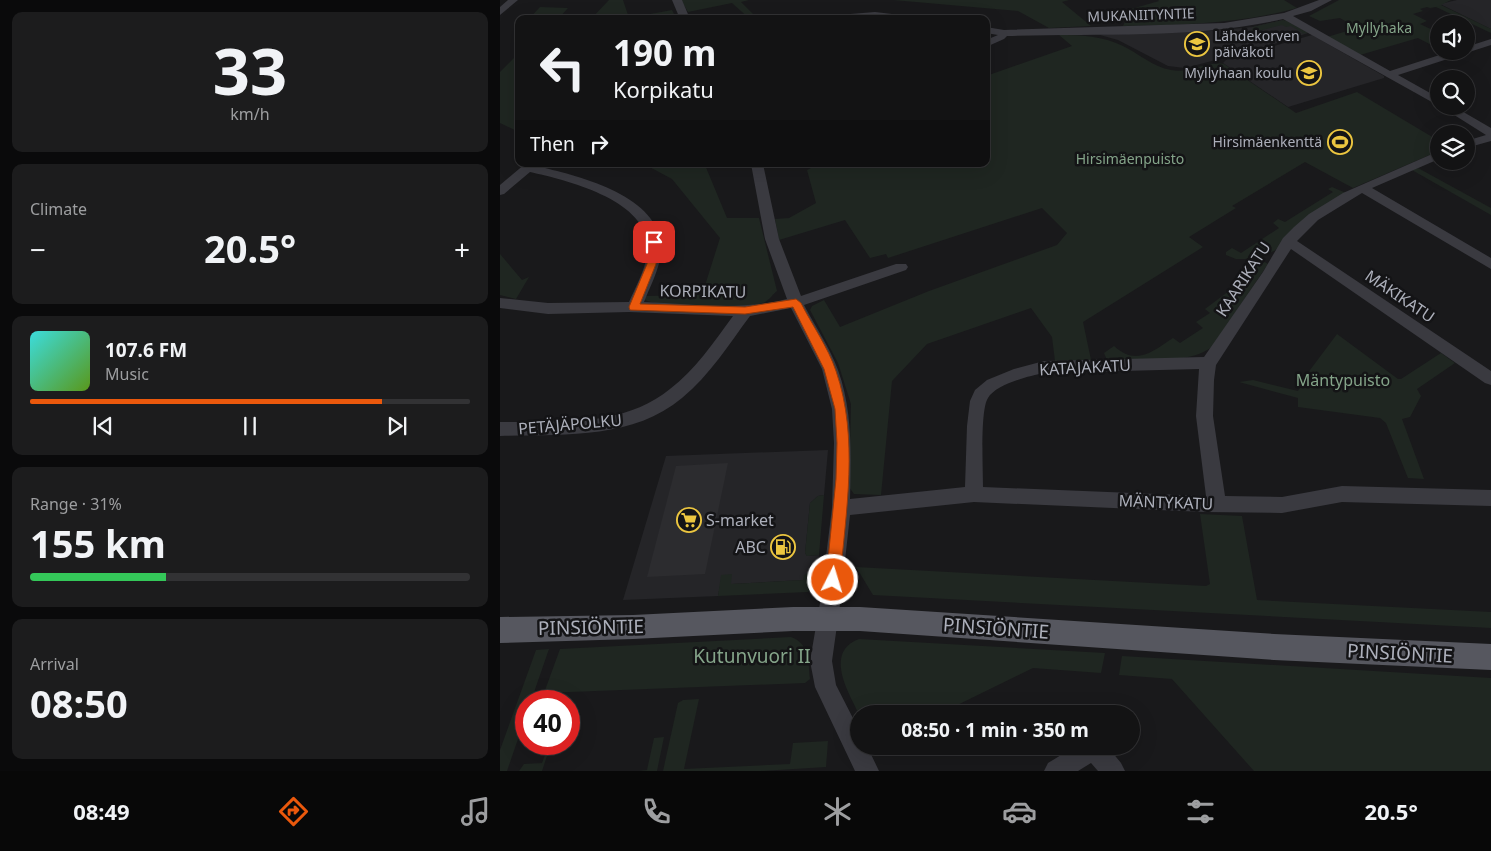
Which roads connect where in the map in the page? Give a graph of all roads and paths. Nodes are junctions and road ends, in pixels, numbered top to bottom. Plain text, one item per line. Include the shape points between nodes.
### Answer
1 (513, 0) edge
2 (677, 0) edge
3 (1327, 0) edge
4 (500, 12) edge
5 (683, 15) edge
6 (1285, 16) junction
7 (990, 31) edge
8 (1004, 33) junction
9 (990, 42) edge
10 (1491, 42) edge
11 (1475, 48) edge
12 (1436, 60) edge
13 (1389, 75) junction
14 (1430, 98) edge
15 (1460, 115) edge
16 (1491, 132) edge
17 (1491, 137) edge
18 (1475, 142) edge
19 (1430, 159) edge
20 (529, 167) edge
21 (533, 167) edge
22 (759, 167) edge
23 (500, 178) edge
24 (514, 181) junction
25 (1363, 188) junction
26 (500, 190) edge
27 (1288, 241) junction
28 (1491, 264) edge
29 (901, 267) dead end
30 (500, 303) edge
31 (796, 303) junction
32 (634, 307) junction
33 (745, 311) junction
34 (1208, 363) junction
35 (1491, 379) edge
36 (500, 429) edge
37 (974, 494) junction
38 (1491, 498) edge
39 (1217, 504) junction
40 (840, 508) junction
41 (828, 619) junction
42 (500, 630) edge
43 (1491, 657) edge
44 (867, 771) edge
45 (1056, 771) edge
46 (1113, 771) edge

1 - 4 street
2 - 5 street
3 - 6 street, MUKANIITYNTIE
6 - 8 street, MUKANIITYNTIE via 1192,28
6 - 13 street
7 - 8 street
8 - 9 street, MUKANIITYNTIE
10 - 11 street
12 - 13 street
13 - 14 street
15 - 16 street
17 - 18 street
19 - 25 street, KAARIKATU
20 - 24 street
21 - 32 street via 613,196 635,210 648,224 654,242 652,264
22 - 31 street via 772,239
23 - 24 street
24 - 26 street
25 - 27 street, KAARIKATU via 1314,217
25 - 28 street
27 - 34 street, KAARIKATU
27 - 35 street, MÄKIKATU
29 - 31 street, KORPIKATU
30 - 32 street, KORPIKATU via 546,308
31 - 33 street, KORPIKATU
31 - 40 street via 830,369 840,409 843,443
32 - 33 street, KORPIKATU
33 - 36 street, PETÄJÄPOLKU via 687,383 648,412 606,424
34 - 37 street, KATAJAKATU via 1044,368 987,388 976,402
34 - 39 street via 1205,402 1210,467
37 - 39 street, MÄNTYKATU
37 - 40 street, MÄNTYKATU
38 - 39 street, MÄNTYKATU via 1342,494 1282,505
40 - 41 street
41 - 42 main road, PINSIÖNTIE
41 - 43 main road, PINSIÖNTIE
41 - 44 street via 821,661 826,687
45 - 46 street via 1094,749

